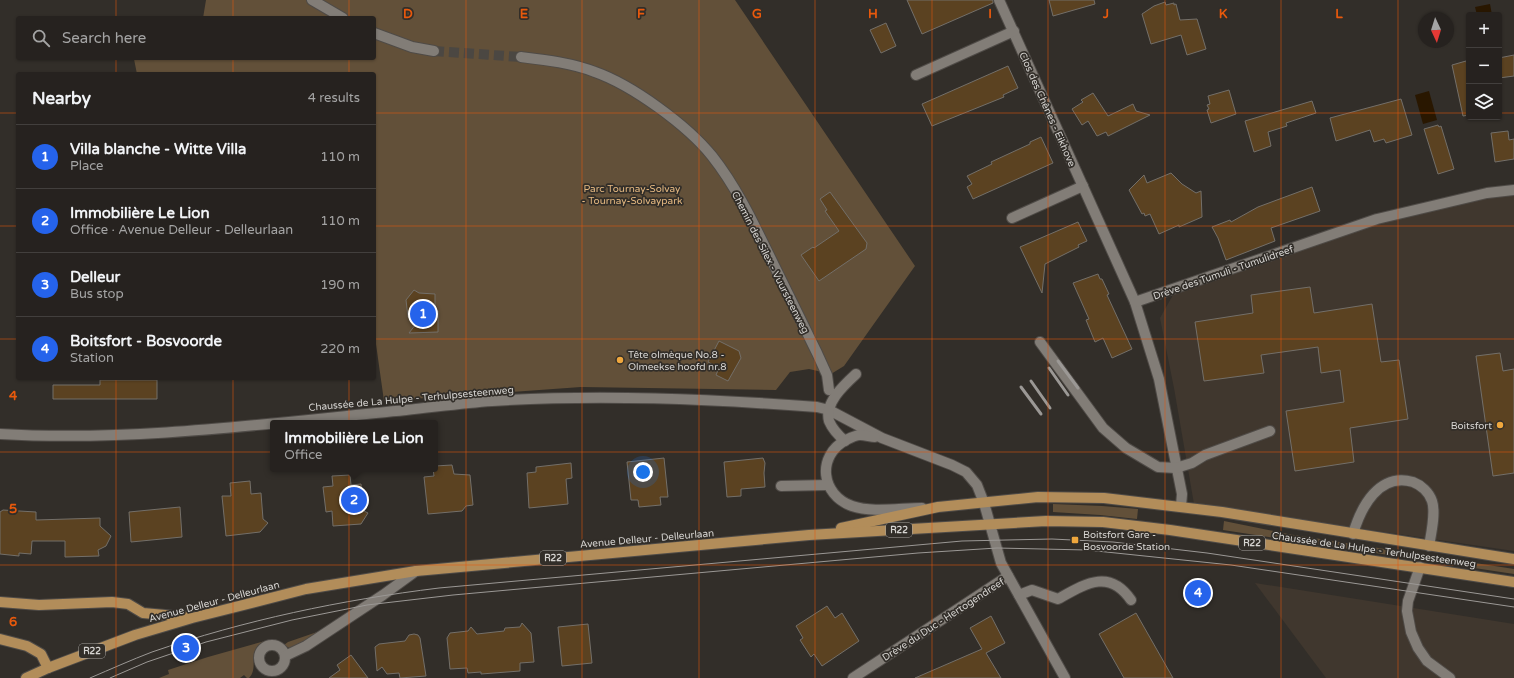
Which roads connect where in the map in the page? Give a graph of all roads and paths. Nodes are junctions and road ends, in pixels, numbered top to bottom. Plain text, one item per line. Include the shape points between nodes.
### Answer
1 (312, 0) edge
2 (999, 0) edge
3 (340, 16) edge
4 (1014, 31) junction
5 (376, 34) edge
6 (434, 51) tunnel mouth
7 (521, 57) tunnel mouth
8 (916, 75) dead end
9 (1083, 186) junction
10 (1514, 190) edge
11 (1012, 218) dead end
12 (1135, 302) junction
13 (1040, 342) dead end
14 (856, 374) dead end
15 (831, 394) junction
16 (830, 410) junction
17 (303, 420) edge
18 (270, 423) edge
19 (1270, 431) dead end
20 (0, 434) edge
21 (882, 438) junction
22 (845, 441) junction
23 (1176, 468) junction
24 (781, 486) dead end
25 (828, 486) junction
26 (984, 503) junction
27 (1181, 506) junction
28 (938, 508) junction
29 (990, 525) junction
30 (1353, 534) junction
31 (809, 535) junction
32 (1429, 546) junction
33 (1514, 559) edge
34 (1420, 567) junction
35 (416, 571) junction
36 (1008, 576) junction
37 (1514, 582) edge
38 (1019, 595) junction
39 (1131, 600) dead end
40 (0, 602) edge
41 (192, 618) junction
42 (0, 639) edge
43 (285, 656) junction
44 (48, 668) junction
45 (264, 674) edge
46 (1438, 675) edge
47 (26, 678) edge
48 (853, 678) edge
49 (1065, 678) edge
50 (1450, 678) edge

1 - 3 street
2 - 4 street, Clos des Chênes - Eikhove
4 - 8 street
4 - 9 street, Clos des Chênes - Eikhove
5 - 6 street via 412,47
7 - 15 street, Chemin des Silex - Vuursteenweg via 594,71 616,80 659,108 700,142 724,174 749,215 817,353 827,375
9 - 11 street
9 - 12 street, Clos des Chênes - Eikhove
10 - 12 street, Drève des Tumuli - Tumulidreef via 1487,193 1377,219
12 - 23 street via 1159,379
13 - 23 street via 1103,428 1126,448 1158,467
14 - 15 street via 838,391
15 - 16 street
16 - 17 street, Chaussée de La Hulpe - Terhulpsesteenweg via 738,401 598,398 492,401
16 - 21 street, Chaussée de La Hulpe - Terhulpsesteenweg
16 - 22 street via 829,421
18 - 20 street, Chaussée de La Hulpe - Terhulpsesteenweg via 193,431 45,437
19 - 23 street
21 - 22 street via 859,435
21 - 26 street, Chaussée de La Hulpe - Terhulpsesteenweg via 966,472 977,485
22 - 25 street via 831,453 827,461
23 - 27 street via 1182,494
24 - 25 street
25 - 28 street via 841,500 861,508
26 - 27 main road, Chaussée de La Hulpe - Terhulpsesteenweg / R22 via 1072,496
26 - 28 main road, Chaussée de La Hulpe - Terhulpsesteenweg / R22
26 - 29 street, Drève du Duc - Hertogendreef
27 - 30 main road, Chaussée de La Hulpe - Terhulpsesteenweg / R22
28 - 31 main road, Chaussée de La Hulpe - Terhulpsesteenweg / R22
29 - 31 main road, Chaussée de La Hulpe - Terhulpsesteenweg / R22
29 - 34 main road, Chaussée de La Hulpe - Terhulpsesteenweg / R22 via 1046,521 1104,522
29 - 36 street, Drève du Duc - Hertogendreef via 999,558
30 - 32 main road, Chaussée de La Hulpe - Terhulpsesteenweg / R22
30 - 32 street via 1360,512 1375,492 1385,484 1408,481 1419,484 1432,502 1433,525
31 - 35 main road, Avenue Delleur - Delleurlaan / R22
32 - 33 main road, Chaussée de La Hulpe - Terhulpsesteenweg / R22
34 - 37 main road, Chaussée de La Hulpe - Terhulpsesteenweg / R22
34 - 46 street via 1408,601 1407,612 1411,632 1418,648
35 - 41 main road, Avenue Delleur - Delleurlaan / R22 via 306,589
35 - 43 street via 306,646
36 - 38 street
36 - 48 street, Drève du Duc - Hertogendreef
38 - 39 street via 1032,590 1058,599 1096,581 1117,585
38 - 49 street
40 - 41 main road via 112,602 128,604 143,613
41 - 44 main road, Avenue Delleur - Delleurlaan / R22 via 114,642
42 - 44 main road via 27,646 41,654
43 - 45 street via 280,669
43 - 45 street via 276,645 262,649 259,663
44 - 47 main road, Avenue Delleur - Delleurlaan / R22
46 - 50 street

